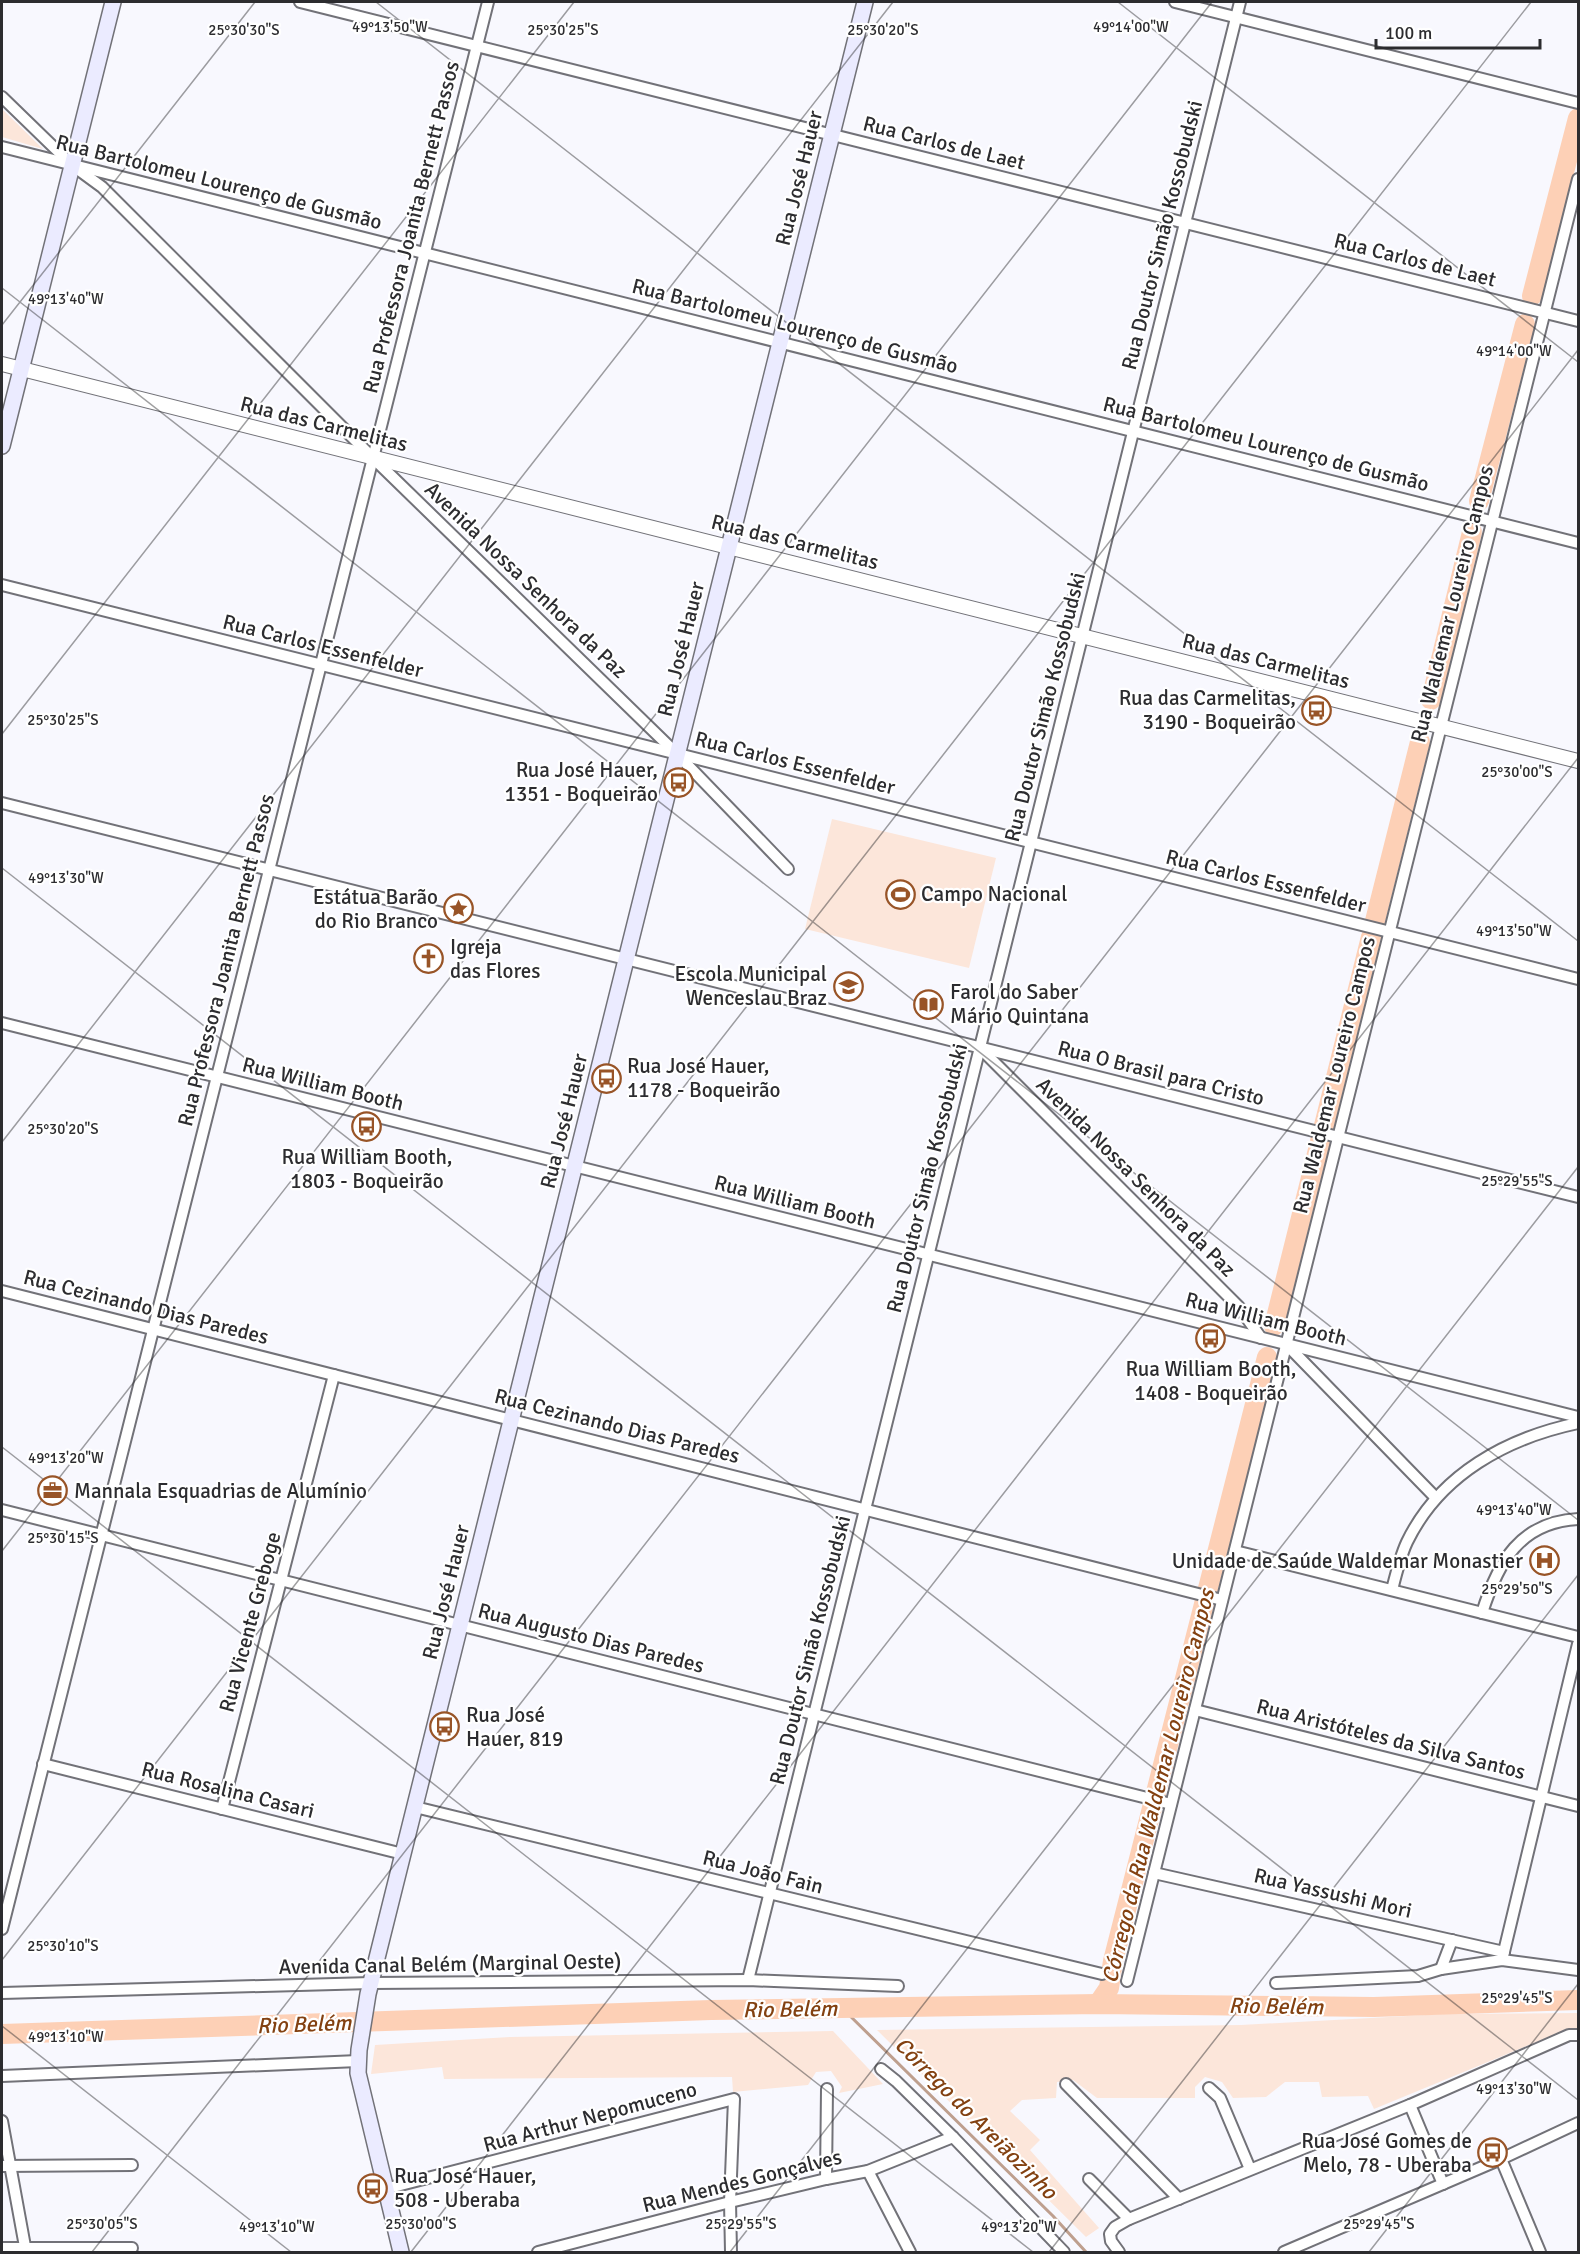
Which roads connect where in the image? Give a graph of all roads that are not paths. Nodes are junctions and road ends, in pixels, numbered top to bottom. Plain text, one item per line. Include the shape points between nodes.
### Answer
1 (113, 2) edge
2 (300, 2) edge
3 (488, 2) edge
4 (865, 2) edge
5 (1175, 2) edge
6 (1240, 2) edge
7 (1236, 17) junction
8 (477, 46) junction
9 (2, 97) edge
10 (1578, 103) edge
11 (831, 135) junction
12 (2, 147) edge
13 (72, 165) junction
14 (1578, 179) edge
15 (1185, 223) junction
16 (425, 254) junction
17 (1545, 313) junction
18 (1578, 321) edge
19 (780, 342) junction
20 (2, 364) edge
21 (21, 369) junction
22 (1133, 431) junction
23 (2, 446) edge
24 (373, 458) junction
25 (1493, 521) junction
26 (1578, 543) edge
27 (729, 547) junction
28 (2, 585) edge
29 (1082, 636) junction
30 (321, 665) junction
31 (1441, 726) junction
32 (677, 754) junction
33 (1578, 761) edge
34 (2, 803) edge
35 (1031, 842) junction
36 (788, 868) dead end
37 (269, 870) junction
38 (1390, 932) junction
39 (626, 959) junction
40 (1578, 979) edge
41 (2, 1023) edge
42 (980, 1048) junction
43 (217, 1077) junction
44 (1338, 1137) junction
45 (574, 1167) junction
46 (1578, 1197) edge
47 (928, 1256) junction
48 (2, 1291) edge
49 (153, 1329) junction
50 (1261, 1338) junction
51 (1286, 1345) junction
52 (334, 1375) junction
53 (1578, 1418) edge
54 (511, 1420) junction
55 (1578, 1423) edge
56 (1436, 1498) junction
57 (865, 1509) junction
58 (2, 1510) edge
59 (1578, 1519) edge
60 (101, 1535) junction
61 (1235, 1551) junction
62 (281, 1580) junction
63 (1392, 1590) junction
64 (1218, 1598) junction
65 (1482, 1613) junction
66 (460, 1625) junction
67 (1578, 1637) edge
68 (1578, 1644) edge
69 (1195, 1710) junction
70 (814, 1714) junction
71 (43, 1764) junction
72 (1541, 1797) junction
73 (1167, 1803) junction
74 (1578, 1806) edge
75 (414, 1807) junction
76 (222, 1809) junction
77 (403, 1854) junction
78 (1154, 1873) junction
79 (769, 1893) junction
80 (2, 1929) edge
81 (1452, 1940) junction
82 (1503, 1956) junction
83 (1441, 1969) junction
84 (1578, 1970) edge
85 (1102, 1974) dead end
86 (748, 1980) junction
87 (1127, 1981) dead end
88 (1276, 1983) dead end
89 (898, 1986) dead end
90 (369, 1989) junction
91 (2, 1993) edge
92 (1578, 2035) edge
93 (358, 2055) junction
94 (881, 2069) dead end
95 (2, 2076) edge
96 (1066, 2084) dead end
97 (1209, 2088) dead end
98 (827, 2089) dead end
99 (1410, 2105) junction
100 (2, 2121) edge
101 (1578, 2123) edge
102 (953, 2137) junction
103 (1501, 2159) junction
104 (132, 2165) dead end
105 (6, 2166) edge
106 (1250, 2169) junction
107 (868, 2171) junction
108 (826, 2179) junction
109 (1089, 2179) dead end
110 (1443, 2184) junction
111 (386, 2189) junction
112 (1179, 2199) junction
113 (730, 2202) junction
114 (1129, 2219) junction
115 (2, 2248) edge
116 (132, 2248) dead end
117 (25, 2250) edge
118 (401, 2253) edge
119 (538, 2253) edge
120 (731, 2253) edge
121 (910, 2253) edge
122 (1064, 2253) edge
123 (1119, 2253) edge
124 (1284, 2253) edge
125 (1540, 2253) edge

1 - 13 main road
2 - 8 street, Rua Carlos de Laet
3 - 8 street, Rua Professora Joanita Bernett Passos
4 - 11 main road, Rua José Hauer
5 - 7 street
6 - 7 street, Rua Doutor Simão Kossobudski
7 - 10 street
7 - 15 street, Rua Doutor Simão Kossobudski
8 - 11 street, Rua Carlos de Laet
8 - 16 street, Rua Professora Joanita Bernett Passos
9 - 13 street, Avenida Nossa Senhora da Paz
11 - 15 street, Rua Carlos de Laet
11 - 19 main road, Rua José Hauer
12 - 13 street, Rua Bartolomeu Lourenço de Gusmão
13 - 16 street, Rua Bartolomeu Lourenço de Gusmão
13 - 21 main road
13 - 24 street, Avenida Nossa Senhora da Paz via 102,188
14 - 17 street, Rua Waldemar Loureiro Campos
15 - 17 street, Rua Carlos de Laet
15 - 22 street, Rua Doutor Simão Kossobudski
16 - 19 street, Rua Bartolomeu Lourenço de Gusmão
16 - 24 street, Rua Professora Joanita Bernett Passos
17 - 18 street, Rua Carlos de Laet
17 - 25 street, Rua Waldemar Loureiro Campos
19 - 22 street, Rua Bartolomeu Lourenço de Gusmão
19 - 27 main road, Rua José Hauer
20 - 21 street, Rua das Carmelitas
21 - 23 main road
21 - 24 street, Rua das Carmelitas
22 - 25 street, Rua Bartolomeu Lourenço de Gusmão
22 - 29 street, Rua Doutor Simão Kossobudski
24 - 27 street, Rua das Carmelitas
24 - 30 street, Rua Professora Joanita Bernett Passos
24 - 32 street, Avenida Nossa Senhora da Paz
25 - 26 street, Rua Bartolomeu Lourenço de Gusmão
25 - 31 street, Rua Waldemar Loureiro Campos
27 - 29 street, Rua das Carmelitas
27 - 32 main road, Rua José Hauer
28 - 30 street, Rua Carlos Essenfelder
29 - 31 street, Rua das Carmelitas
29 - 35 street, Rua Doutor Simão Kossobudski
30 - 32 street, Rua Carlos Essenfelder
30 - 37 street, Rua Professora Joanita Bernett Passos
31 - 33 street, Rua das Carmelitas
31 - 38 street, Rua Waldemar Loureiro Campos
32 - 35 street, Rua Carlos Essenfelder
32 - 36 street, Avenida Nossa Senhora da Paz
32 - 39 main road, Rua José Hauer
34 - 37 street, Rua O Brasil para Cristo
35 - 38 street, Rua Carlos Essenfelder
35 - 42 street, Rua Doutor Simão Kossobudski
37 - 39 street, Rua O Brasil para Cristo
37 - 43 street, Rua Professora Joanita Bernett Passos
38 - 40 street, Rua Carlos Essenfelder
38 - 44 street, Rua Waldemar Loureiro Campos
39 - 42 street, Rua O Brasil para Cristo
39 - 45 main road, Rua José Hauer
41 - 43 street, Rua William Booth
42 - 44 street, Rua O Brasil para Cristo
42 - 47 street, Rua Doutor Simão Kossobudski
42 - 50 street, Avenida Nossa Senhora da Paz via 1239,1307
43 - 45 street, Rua William Booth
43 - 49 street, Rua Professora Joanita Bernett Passos
44 - 46 street, Rua O Brasil para Cristo
44 - 51 street, Rua Waldemar Loureiro Campos
45 - 47 street, Rua William Booth
45 - 54 main road, Rua José Hauer
47 - 50 street, Rua William Booth
47 - 57 street, Rua Doutor Simão Kossobudski
48 - 49 street, Rua Cezinando Dias Paredes
49 - 52 street, Rua Cezinando Dias Paredes
49 - 60 street, Rua Professora Joanita Bernett Passos
50 - 51 street, Rua William Booth
51 - 53 street, Rua William Booth
51 - 56 street
51 - 61 street, Rua Waldemar Loureiro Campos
52 - 54 street, Rua Cezinando Dias Paredes
52 - 62 street, Rua Vicente Greboge
54 - 57 street, Rua Cezinando Dias Paredes
54 - 66 main road, Rua José Hauer
55 - 56 street via 1529,1437 1489,1455 1469,1467
56 - 63 street via 1407,1543
57 - 64 street, Rua Cezinando Dias Paredes
57 - 70 street, Rua Doutor Simão Kossobudski
58 - 60 street, Rua Augusto Dias Paredes
59 - 65 street via 1547,1525 1518,1543 1497,1571
60 - 62 street, Rua Augusto Dias Paredes
60 - 71 street, Rua Professora Joanita Bernett Passos
61 - 63 street
61 - 64 street, Rua Waldemar Loureiro Campos
62 - 66 street, Rua Augusto Dias Paredes
62 - 76 street, Rua Vicente Greboge
63 - 65 street
64 - 69 street, Rua Waldemar Loureiro Campos
65 - 67 street
66 - 70 street, Rua Augusto Dias Paredes
66 - 75 main road, Rua José Hauer
68 - 72 street
69 - 72 street, Rua Aristóteles da Silva Santos
69 - 73 street, Rua Waldemar Loureiro Campos
70 - 73 street, Rua Augusto Dias Paredes
70 - 79 street, Rua Doutor Simão Kossobudski
71 - 76 street, Rua Rosalina Casari
71 - 80 street, Rua Professora Joanita Bernett Passos
72 - 74 street, Rua Aristóteles da Silva Santos
72 - 82 street
73 - 78 street, Rua Waldemar Loureiro Campos
75 - 77 main road, Rua José Hauer
75 - 79 street, Rua João Fain
76 - 77 street, Rua Rosalina Casari
77 - 90 main road, Rua José Hauer
78 - 81 street, Rua Yassushi Mori
78 - 87 street, Rua Waldemar Loureiro Campos
79 - 85 street, Rua João Fain
79 - 86 street, Rua Doutor Simão Kossobudski
81 - 82 street, Rua Yassushi Mori
81 - 83 street
82 - 83 street
82 - 84 street
83 - 88 street via 1418,1976
86 - 89 street, Avenida Canal Belém (Marginal Oeste)
86 - 90 street, Avenida Canal Belém (Marginal Oeste)
90 - 91 street, Avenida Canal Belém (Marginal Oeste)
90 - 93 main road, Rua José Hauer
92 - 99 street via 1569,2035
93 - 95 street
93 - 111 main road, Rua José Hauer via 361,2089
94 - 102 street
96 - 112 street
97 - 106 street via 1220,2098
98 - 108 street
99 - 106 street
99 - 110 street
100 - 105 street
101 - 103 street
102 - 107 street, Rua Mendes Gonçalves
102 - 122 street
103 - 110 street
103 - 125 street
104 - 105 street
105 - 117 street
106 - 112 street
107 - 108 street, Rua Mendes Gonçalves
107 - 121 street
108 - 113 street, Rua Mendes Gonçalves
109 - 114 street
110 - 124 street
111 - 113 street, Rua Arthur Nepomuceno via 734,2100
111 - 118 main road, Rua José Hauer
112 - 114 street
113 - 119 street, Rua Mendes Gonçalves
113 - 120 street
114 - 123 street via 1110,2234
115 - 117 street
116 - 117 street

